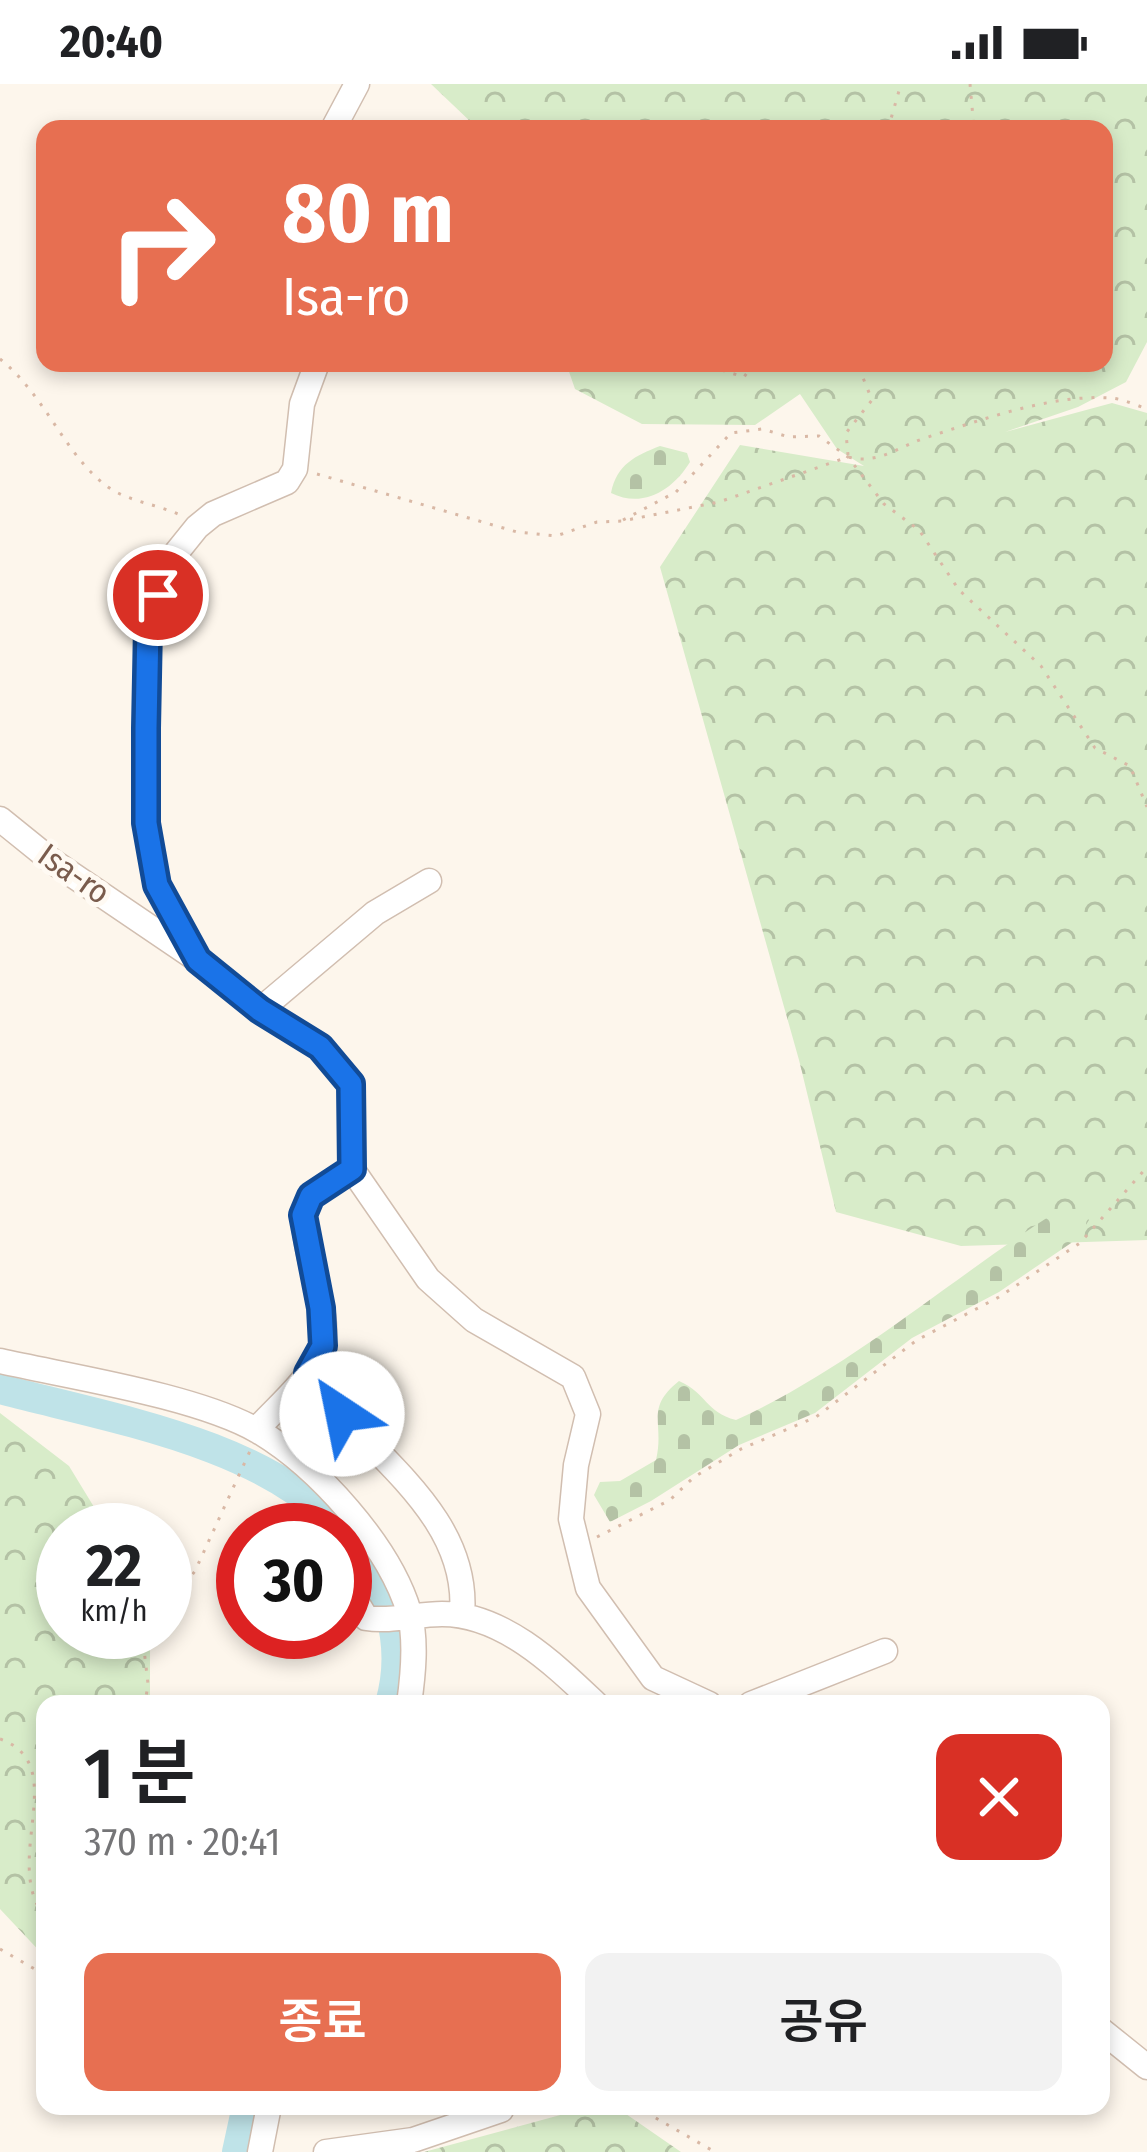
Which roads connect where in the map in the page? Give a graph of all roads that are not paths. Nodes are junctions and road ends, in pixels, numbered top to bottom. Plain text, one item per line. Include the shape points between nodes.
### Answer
1 (357, 84) edge
2 (338, 120) edge
3 (314, 372) edge
4 (0, 819) edge
5 (429, 881) dead end
6 (198, 960) junction
7 (260, 1010) junction
8 (352, 1169) junction
9 (0, 1361) edge
10 (308, 1373) junction
11 (256, 1432) junction
12 (407, 1615) junction
13 (462, 1615) junction
14 (372, 1620) edge
15 (885, 1651) dead end
16 (409, 1695) edge
17 (587, 1695) edge
18 (690, 1695) edge
19 (774, 1695) edge
20 (1110, 2037) edge
21 (1147, 2067) edge
22 (267, 2115) edge
23 (486, 2115) edge
24 (260, 2152) edge
25 (326, 2152) edge

1 - 2 street
3 - 6 street via 295,469 286,482 197,526 168,563 148,626 146,800 157,885
4 - 6 street, Isa-ro
5 - 7 street via 375,913
6 - 7 street, Isa-ro
7 - 8 street, Isa-ro via 320,1047 351,1084
8 - 10 street via 311,1196 303,1215 323,1346
8 - 18 street via 428,1279 474,1320 573,1377 588,1414 571,1519 588,1588 653,1678
9 - 11 street via 194,1407
10 - 11 street
10 - 13 street via 450,1540 461,1569
11 - 12 street via 348,1510 378,1550
12 - 13 street
12 - 14 street
12 - 16 street
13 - 17 street via 547,1657
15 - 19 street
20 - 21 street
22 - 24 street
23 - 25 street via 413,2140

